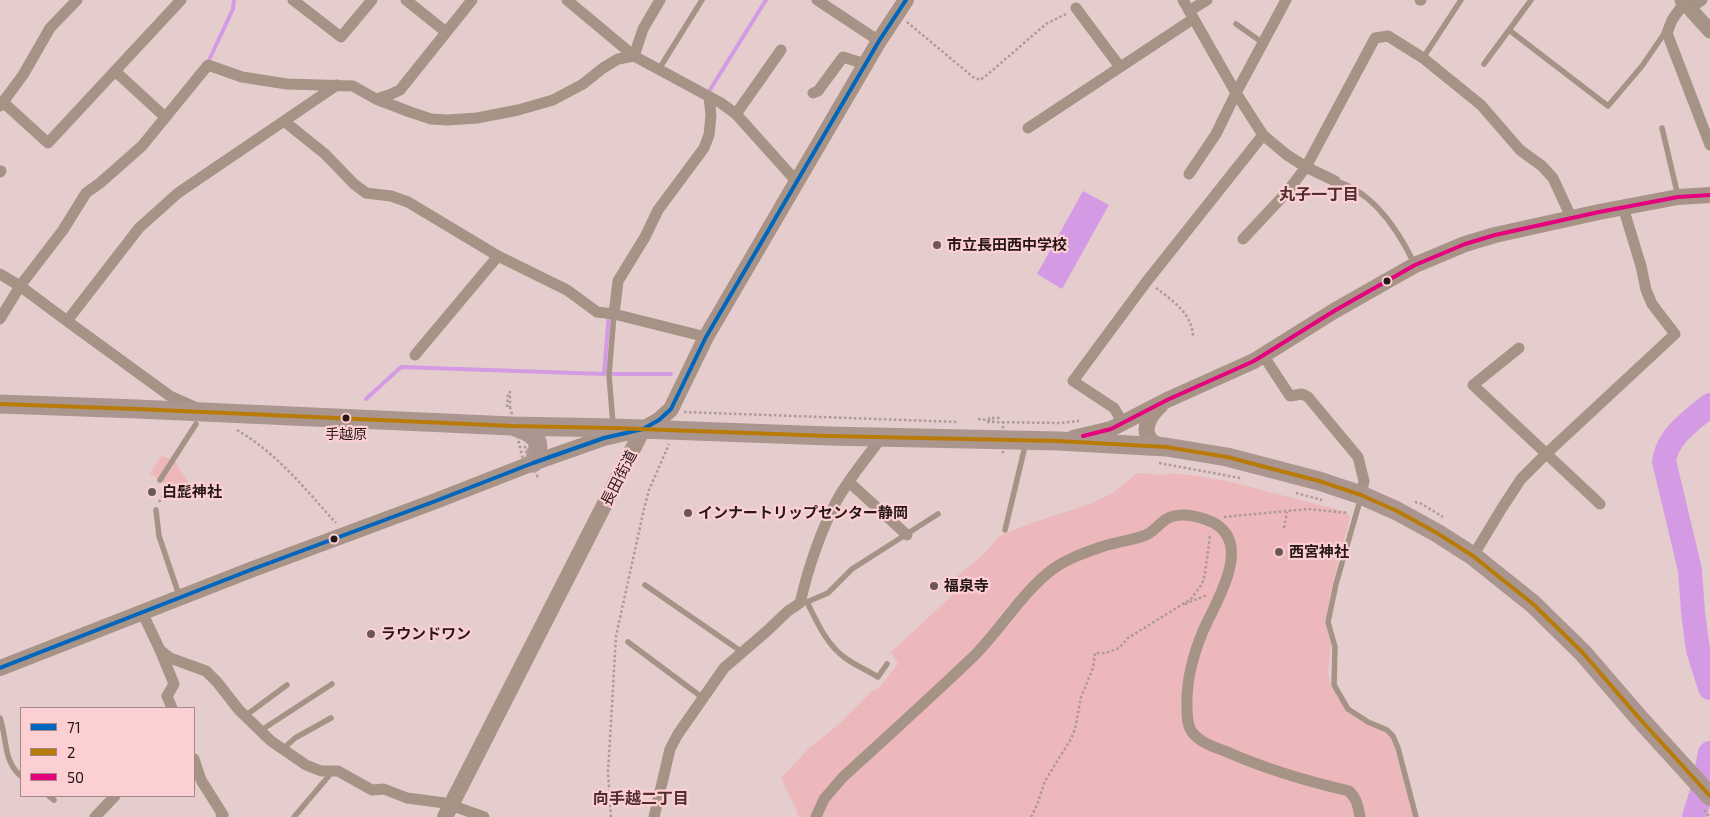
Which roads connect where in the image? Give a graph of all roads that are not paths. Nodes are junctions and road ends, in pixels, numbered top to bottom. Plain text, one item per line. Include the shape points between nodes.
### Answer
1 (77, 0) edge
2 (181, 0) edge
3 (293, 0) edge
4 (372, 0) edge
5 (406, 0) edge
6 (472, 0) edge
7 (567, 0) edge
8 (660, 0) edge
9 (702, 0) edge
10 (817, 0) edge
11 (906, 0) edge
12 (1182, 0) edge
13 (1207, 0) edge
14 (1286, 0) edge
15 (1461, 0) edge
16 (1531, 0) edge
17 (1702, 0) edge
18 (1685, 4) edge
19 (1076, 8) road end
20 (1191, 15) junction
21 (1236, 24) dead end
22 (1668, 27) junction
23 (1509, 30) junction
24 (1710, 31) edge
25 (446, 32) junction
26 (879, 41) junction
27 (1264, 44) junction
28 (782, 50) dead end
29 (634, 56) junction
30 (1423, 58) junction
31 (865, 64) junction
32 (1484, 64) dead end
33 (1120, 67) junction
34 (659, 69) junction
35 (115, 71) junction
36 (337, 85) junction
37 (813, 93) dead end
38 (1236, 93) junction
39 (709, 97) junction
40 (376, 99) junction
41 (1, 104) edge
42 (736, 114) junction
43 (165, 117) junction
44 (284, 121) junction
45 (1028, 128) dead end
46 (1662, 128) dead end
47 (1263, 135) junction
48 (1710, 145) edge
49 (1306, 167) junction
50 (1189, 174) dead end
51 (1335, 181) joint
52 (797, 182) junction
53 (1710, 194) edge
54 (1678, 197) junction
55 (1623, 207) junction
56 (1571, 218) junction
57 (1243, 239) dead end
58 (498, 256) junction
59 (1415, 265) junction
60 (0, 274) edge
61 (20, 286) junction
62 (614, 314) junction
63 (0, 320) edge
64 (67, 321) junction
65 (706, 337) junction
66 (1519, 348) dead end
67 (416, 355) dead end
68 (1263, 356) junction
69 (1167, 400) junction
70 (0, 404) edge
71 (202, 418) junction
72 (1123, 423) junction
73 (512, 426) junction
74 (613, 428) junction
75 (643, 428) junction
76 (883, 436) junction
77 (1027, 441) junction
78 (1058, 441) junction
79 (1547, 453) junction
80 (1164, 456) junction
81 (532, 464) junction
82 (160, 480) dead end
83 (849, 482) junction
84 (1361, 495) junction
85 (1600, 504) dead end
86 (156, 510) road end
87 (938, 514) dead end
88 (1004, 530) dead end
89 (907, 535) junction
90 (1473, 556) junction
91 (645, 585) dead end
92 (180, 597) junction
93 (804, 602) junction
94 (142, 612) junction
95 (628, 642) dead end
96 (160, 650) junction
97 (742, 652) junction
98 (887, 664) dead end
99 (0, 668) edge
100 (332, 684) dead end
101 (287, 685) dead end
102 (703, 698) junction
103 (172, 707) edge
104 (245, 716) junction
105 (0, 718) edge
106 (331, 718) dead end
107 (260, 731) junction
108 (282, 749) junction
109 (195, 762) edge
110 (333, 771) junction
111 (20, 775) edge
112 (1710, 796) edge
113 (114, 797) edge
114 (448, 811) edge
115 (96, 817) edge
116 (221, 817) edge
117 (294, 817) edge
118 (484, 817) edge
119 (654, 817) edge
120 (816, 817) edge
121 (1360, 817) edge
122 (1416, 817) edge

1 - 41 street via 50,28 23,75
2 - 35 street
3 - 4 street via 341,37
5 - 25 street
6 - 25 street
7 - 29 street
8 - 29 street via 643,29
9 - 34 lane
10 - 26 street
11 - 26 main road
12 - 20 street
13 - 20 street
14 - 27 street
15 - 30 lane
16 - 23 lane
17 - 18 street
18 - 22 street
18 - 24 street
19 - 33 street
20 - 33 street
20 - 38 street
21 - 27 lane
22 - 23 lane via 1642,66 1608,106
22 - 48 street via 1669,42
23 - 32 lane
25 - 40 street via 400,90
26 - 31 main road
27 - 38 street
28 - 42 street
29 - 34 street
29 - 40 street via 618,59 577,88 553,100 485,116 431,119
30 - 49 street via 1388,36 1375,38
30 - 56 street via 1481,105 1520,150 1542,166 1561,192
31 - 37 street via 843,57 818,91
31 - 52 main road
33 - 45 street
34 - 39 street
35 - 41 street via 48,142
35 - 43 street
36 - 40 street via 354,86
36 - 43 street via 287,84 242,77 208,65
36 - 44 street
38 - 47 street
38 - 50 street via 1216,134
39 - 42 street
39 - 62 street via 710,135 658,210 618,281
42 - 52 street
43 - 61 street via 142,146 86,193 63,230
44 - 58 street via 366,193 408,202
44 - 64 street via 178,193 139,228
46 - 54 lane
47 - 49 street
47 - 72 street via 1073,380 1114,408
49 - 51 street
49 - 57 street
51 - 59 lane via 1358,192 1380,210 1398,232
52 - 65 main road
53 - 54 main road
54 - 55 main road
55 - 56 main road
55 - 79 street via 1646,290 1652,304 1675,334
56 - 59 main road via 1480,240
58 - 62 street via 567,290 597,312
58 - 67 street
59 - 68 main road
60 - 61 street
61 - 63 street
61 - 64 street
62 - 65 street
62 - 74 lane via 609,374
64 - 71 street
65 - 75 main road via 671,409
66 - 79 street via 1473,385
68 - 69 main road
68 - 84 street via 1290,396 1302,394 1308,397 1358,457 1364,481
69 - 72 main road
69 - 80 main road via 1157,408 1146,429
70 - 71 highway
71 - 73 highway
71 - 82 lane
72 - 78 main road via 1111,429
73 - 74 highway
73 - 81 highway via 532,434 536,440 538,453
74 - 75 highway
75 - 76 highway
75 - 81 main road via 604,438
75 - 114 main road, 長田街道
76 - 77 highway
76 - 83 street
77 - 78 highway
77 - 88 lane
78 - 80 highway
79 - 85 street
79 - 90 street via 1521,479
80 - 84 highway via 1227,457
81 - 92 main road
83 - 89 street
83 - 93 street via 827,524 805,582
84 - 90 highway via 1397,511
84 - 122 lane via 1328,622 1335,647 1334,685 1348,709 1393,736
86 - 92 lane via 159,536
87 - 89 lane
89 - 93 lane via 852,569 828,592
90 - 112 highway via 1533,604 1583,653
91 - 97 lane
92 - 94 main road
93 - 97 street via 788,611
93 - 98 lane via 843,656 878,677
94 - 96 street
94 - 99 main road
95 - 102 lane
96 - 103 street via 174,684 167,696
96 - 104 street via 170,658 206,671
97 - 102 street via 724,668
100 - 107 lane
101 - 104 lane
102 - 119 street via 670,749
104 - 107 street
105 - 111 lane via 6,752
106 - 108 lane
107 - 108 street
108 - 110 street via 306,765
109 - 116 street via 201,780 223,815
110 - 114 street via 372,790 384,789 407,798 434,800
110 - 117 lane
113 - 115 street
114 - 118 street
120 - 121 street via 824,799 843,777 984,645 1041,578 1088,552 1147,534 1163,520 1182,515 1217,525 1228,541 1232,560 1223,589 1203,631 1188,682 1187,715 1193,734 1210,745 1262,766 1349,792 1358,805

